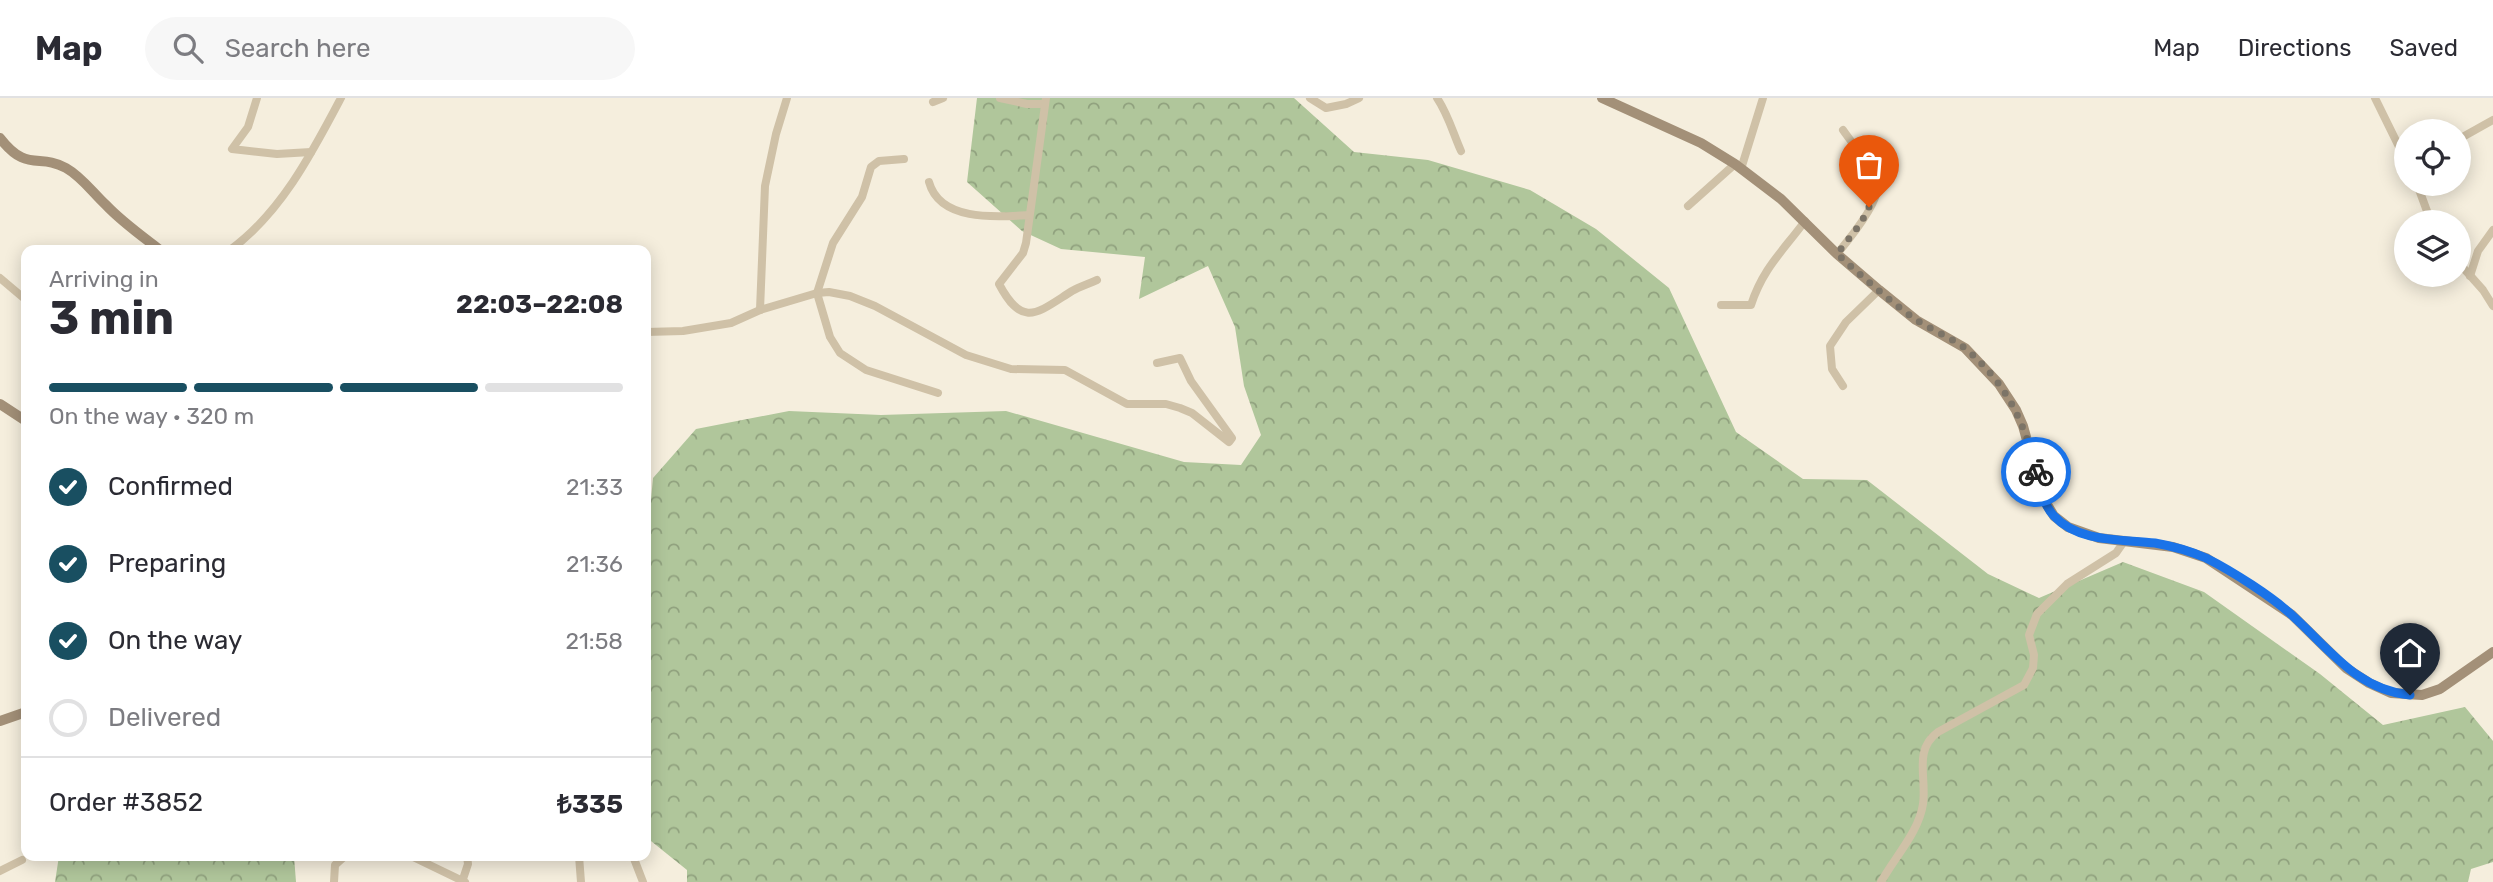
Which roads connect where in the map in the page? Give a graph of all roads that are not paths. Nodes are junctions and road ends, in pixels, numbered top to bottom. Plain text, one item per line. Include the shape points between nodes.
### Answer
1 (257, 98) edge
2 (341, 98) edge
3 (787, 98) edge
4 (943, 98) edge
5 (1000, 98) edge
6 (1310, 98) edge
7 (1359, 98) edge
8 (1437, 98) edge
9 (1602, 98) edge
10 (1763, 98) edge
11 (2375, 98) edge
12 (1045, 101) edge
13 (933, 102) dead end
14 (2493, 120) edge
15 (1843, 130) dead end
16 (2471, 132) edge
17 (2394, 137) edge
18 (1, 143) edge
19 (1461, 151) dead end
20 (311, 152) junction
21 (904, 159) dead end
22 (1738, 166) junction
23 (929, 182) dead end
24 (1688, 206) dead end
25 (1029, 215) junction
26 (1805, 221) junction
27 (2493, 230) edge
28 (154, 245) edge
29 (236, 245) edge
30 (1837, 254) junction
31 (2471, 273) edge
32 (2471, 277) edge
33 (0, 278) edge
34 (1097, 281) dead end
35 (1879, 290) junction
36 (817, 293) junction
37 (21, 296) edge
38 (1721, 305) dead end
39 (2493, 306) edge
40 (760, 310) junction
41 (651, 332) edge
42 (1157, 363) dead end
43 (1843, 386) dead end
44 (938, 393) dead end
45 (0, 404) edge
46 (21, 418) edge
47 (2125, 540) junction
48 (2493, 652) edge
49 (21, 714) edge
50 (0, 721) edge
51 (21, 861) edge
52 (339, 861) edge
53 (421, 861) edge
54 (468, 861) edge
55 (579, 861) edge
56 (636, 861) edge
57 (0, 872) edge
58 (463, 881) edge
59 (334, 882) edge
60 (581, 882) edge
61 (643, 882) edge
62 (1881, 882) edge

1 - 20 street via 248,127 232,149
2 - 20 street
3 - 40 street via 765,186
4 - 13 street
5 - 12 street via 1027,104
6 - 7 street via 1333,108
8 - 19 street
9 - 22 main road via 1701,143
10 - 22 street
11 - 17 street
12 - 25 street
14 - 16 street
15 - 30 street via 1874,177 1877,192
18 - 28 main road via 24,159 68,169
20 - 29 street via 263,222
21 - 36 street via 879,161 871,167 862,197 833,243
22 - 24 street
22 - 26 main road
23 - 25 street via 939,199 953,209 993,217
25 - 34 street via 1023,253 999,284 1016,309 1031,314 1042,311 1075,289
26 - 30 main road
26 - 38 street via 1770,263 1751,305
27 - 31 street via 2478,251
30 - 35 main road
32 - 39 street
33 - 37 street
35 - 43 street via 1829,346 1832,369
35 - 47 main road via 1916,320 1965,348 1999,384 2023,426 2043,498 2054,516 2079,532
36 - 40 street
36 - 42 street via 850,296 875,306 988,362 1011,369 1065,370 1127,404 1180,408 1228,442 1232,438 1180,358
36 - 44 street via 830,337 840,353 866,370
40 - 41 street via 731,323
45 - 46 main road
47 - 48 main road via 2173,547 2206,558 2292,615 2346,668 2391,693 2422,695 2440,689
47 - 62 street via 2116,553 2067,584 2037,614 2029,635 2033,668 2024,685 1926,743 1922,810
49 - 50 main road
51 - 57 street
52 - 59 street
53 - 58 street
54 - 58 street
55 - 60 street
56 - 61 street

